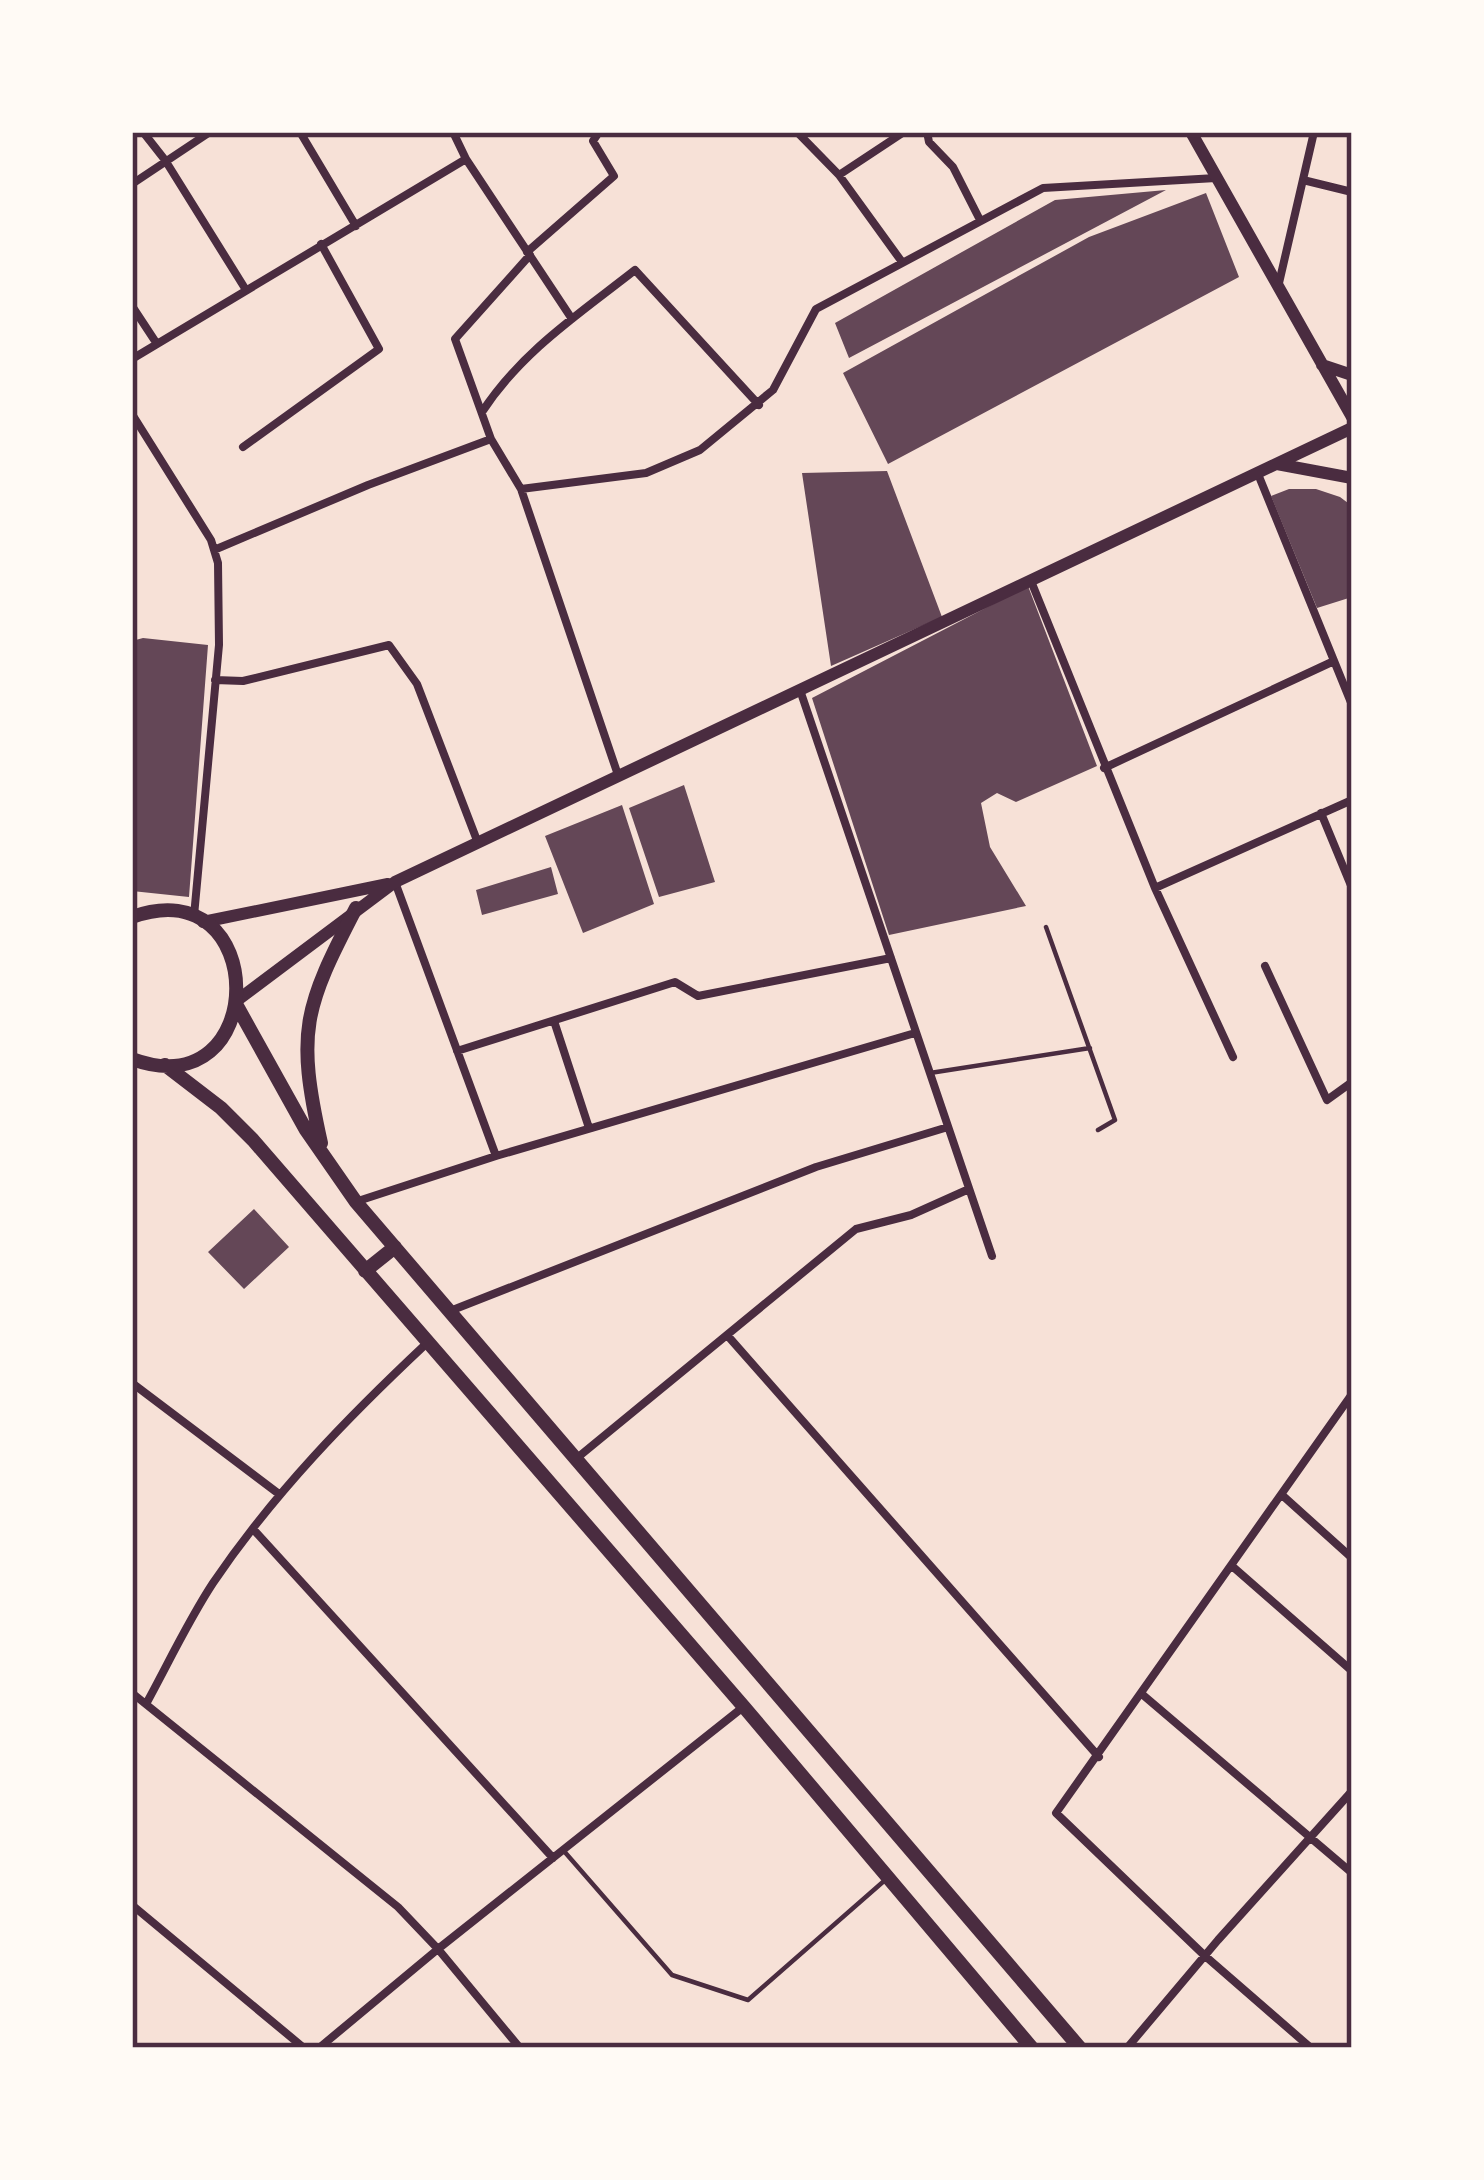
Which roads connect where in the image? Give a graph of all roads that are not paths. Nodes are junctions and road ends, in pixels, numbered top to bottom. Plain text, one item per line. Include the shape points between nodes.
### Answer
1 (143, 132) edge
2 (209, 132) edge
3 (300, 132) edge
4 (454, 132) edge
5 (599, 132) edge
6 (796, 132) edge
7 (904, 132) edge
8 (927, 132) edge
9 (1191, 132) edge
10 (1314, 132) edge
11 (466, 159) junction
12 (165, 160) junction
13 (838, 175) junction
14 (1216, 178) junction
15 (1303, 180) junction
16 (132, 184) edge
17 (1352, 192) edge
18 (980, 220) junction
19 (356, 226) junction
20 (321, 244) junction
21 (529, 254) junction
22 (902, 262) junction
23 (246, 290) junction
24 (1277, 290) junction
25 (132, 306) edge
26 (572, 320) junction
27 (157, 344) junction
28 (132, 359) edge
29 (1322, 365) junction
30 (1352, 375) edge
31 (759, 405) junction
32 (482, 413) junction
33 (132, 414) edge
34 (1352, 417) edge
35 (1352, 428) edge
36 (491, 440) junction
37 (243, 447) dead end
38 (1276, 464) junction
39 (1258, 473) junction
40 (1352, 478) edge
41 (521, 489) junction
42 (214, 550) junction
43 (1031, 580) junction
44 (1334, 661) junction
45 (215, 680) junction
46 (800, 690) junction
47 (1352, 705) edge
48 (1104, 768) junction
49 (619, 776) junction
50 (1352, 800) edge
51 (1321, 812) junction
52 (478, 843) junction
53 (395, 882) junction
54 (1155, 888) junction
55 (1352, 888) edge
56 (356, 908) junction
57 (133, 916) edge
58 (198, 920) junction
59 (1046, 927) dead end
60 (891, 958) junction
61 (1265, 966) dead end
62 (238, 1003) junction
63 (554, 1021) junction
64 (916, 1033) junction
65 (1090, 1048) junction
66 (457, 1052) junction
67 (1233, 1057) dead end
68 (132, 1059) edge
69 (165, 1065) junction
70 (930, 1073) junction
71 (1352, 1082) edge
72 (948, 1127) junction
73 (589, 1128) junction
74 (1098, 1130) dead end
75 (323, 1154) junction
76 (496, 1156) junction
77 (970, 1189) junction
78 (356, 1202) junction
79 (395, 1247) junction
80 (992, 1256) dead end
81 (365, 1271) junction
82 (450, 1311) junction
83 (727, 1336) junction
84 (427, 1343) junction
85 (132, 1382) edge
86 (1352, 1394) edge
87 (576, 1459) junction
88 (279, 1494) junction
89 (1282, 1495) junction
90 (253, 1529) junction
91 (1352, 1558) edge
92 (1232, 1566) junction
93 (1352, 1672) edge
94 (132, 1693) edge
95 (1143, 1695) junction
96 (146, 1703) junction
97 (743, 1707) junction
98 (1099, 1758) junction
99 (1352, 1791) edge
100 (1308, 1837) junction
101 (563, 1850) junction
102 (553, 1858) junction
103 (1352, 1873) edge
104 (888, 1878) junction
105 (132, 1905) edge
106 (438, 1949) junction
107 (1204, 1955) junction
108 (304, 2048) edge
109 (319, 2048) edge
110 (520, 2048) edge
111 (1032, 2048) edge
112 (1079, 2048) edge
113 (1127, 2048) edge
114 (1311, 2048) edge

1 - 12 street
2 - 12 street
3 - 19 street
4 - 11 street
5 - 21 street via 592,141 614,176
6 - 13 street
7 - 13 street
8 - 18 street
9 - 14 main road
10 - 15 street
11 - 19 street
11 - 21 street
12 - 16 street
12 - 23 street
13 - 22 street
14 - 18 street via 1043,188
14 - 24 main road
15 - 17 street
15 - 24 street
18 - 22 street
19 - 20 street
20 - 23 street
20 - 37 street via 379,349
21 - 26 street
21 - 32 street via 455,339
22 - 31 street via 816,309
23 - 27 street
24 - 29 main road
25 - 27 street
26 - 31 street via 635,270
26 - 32 street via 504,378
27 - 28 street
29 - 30 main road
29 - 34 main road
31 - 41 street via 700,450 646,473
32 - 36 street
33 - 42 street
35 - 38 main road
36 - 41 street
36 - 42 street
38 - 39 main road
38 - 40 main road
39 - 43 main road
39 - 44 street
41 - 49 street
42 - 45 street
43 - 46 main road
43 - 48 street
44 - 47 street
44 - 48 street
45 - 52 street via 243,681 389,645 417,684
45 - 58 street
46 - 49 main road
46 - 60 street
48 - 54 street
49 - 52 main road
50 - 51 street
51 - 54 street
51 - 55 street
52 - 53 main road
53 - 56 main road
53 - 58 main road
53 - 66 street
54 - 67 street
56 - 62 main road
56 - 75 main road via 309,1009 307,1060
57 - 58 main road via 165,911
58 - 62 main road via 228,948
59 - 65 lane
60 - 63 street via 698,996 675,982
60 - 64 street
61 - 71 street via 1327,1100
62 - 69 main road via 219,1041
62 - 75 main road
63 - 66 street
63 - 73 street
64 - 70 street
64 - 73 street
65 - 70 lane
65 - 74 lane via 1115,1120
66 - 76 street
68 - 69 main road
69 - 81 main road via 237,1124
70 - 72 street
72 - 77 street
72 - 82 street via 816,1167
73 - 76 street
75 - 78 main road
76 - 78 street
77 - 80 street
77 - 83 street via 856,1229
78 - 79 main road
79 - 81 main road
79 - 82 main road
81 - 84 main road
82 - 87 main road
83 - 87 street
83 - 98 street
84 - 88 street
84 - 97 main road
85 - 88 street
86 - 89 street
87 - 112 main road
88 - 90 street
89 - 91 street
89 - 92 street
90 - 96 street
90 - 102 street
92 - 93 street
92 - 95 street
94 - 96 street
95 - 98 street
95 - 100 street
96 - 106 street via 398,1907
97 - 101 street
97 - 104 main road
98 - 107 street via 1056,1813
99 - 100 street
100 - 103 street
100 - 107 street
101 - 102 street
101 - 104 lane via 672,1975 748,2000
102 - 106 street
104 - 111 main road
105 - 108 street
106 - 109 street
106 - 110 street
107 - 113 street
107 - 114 street

